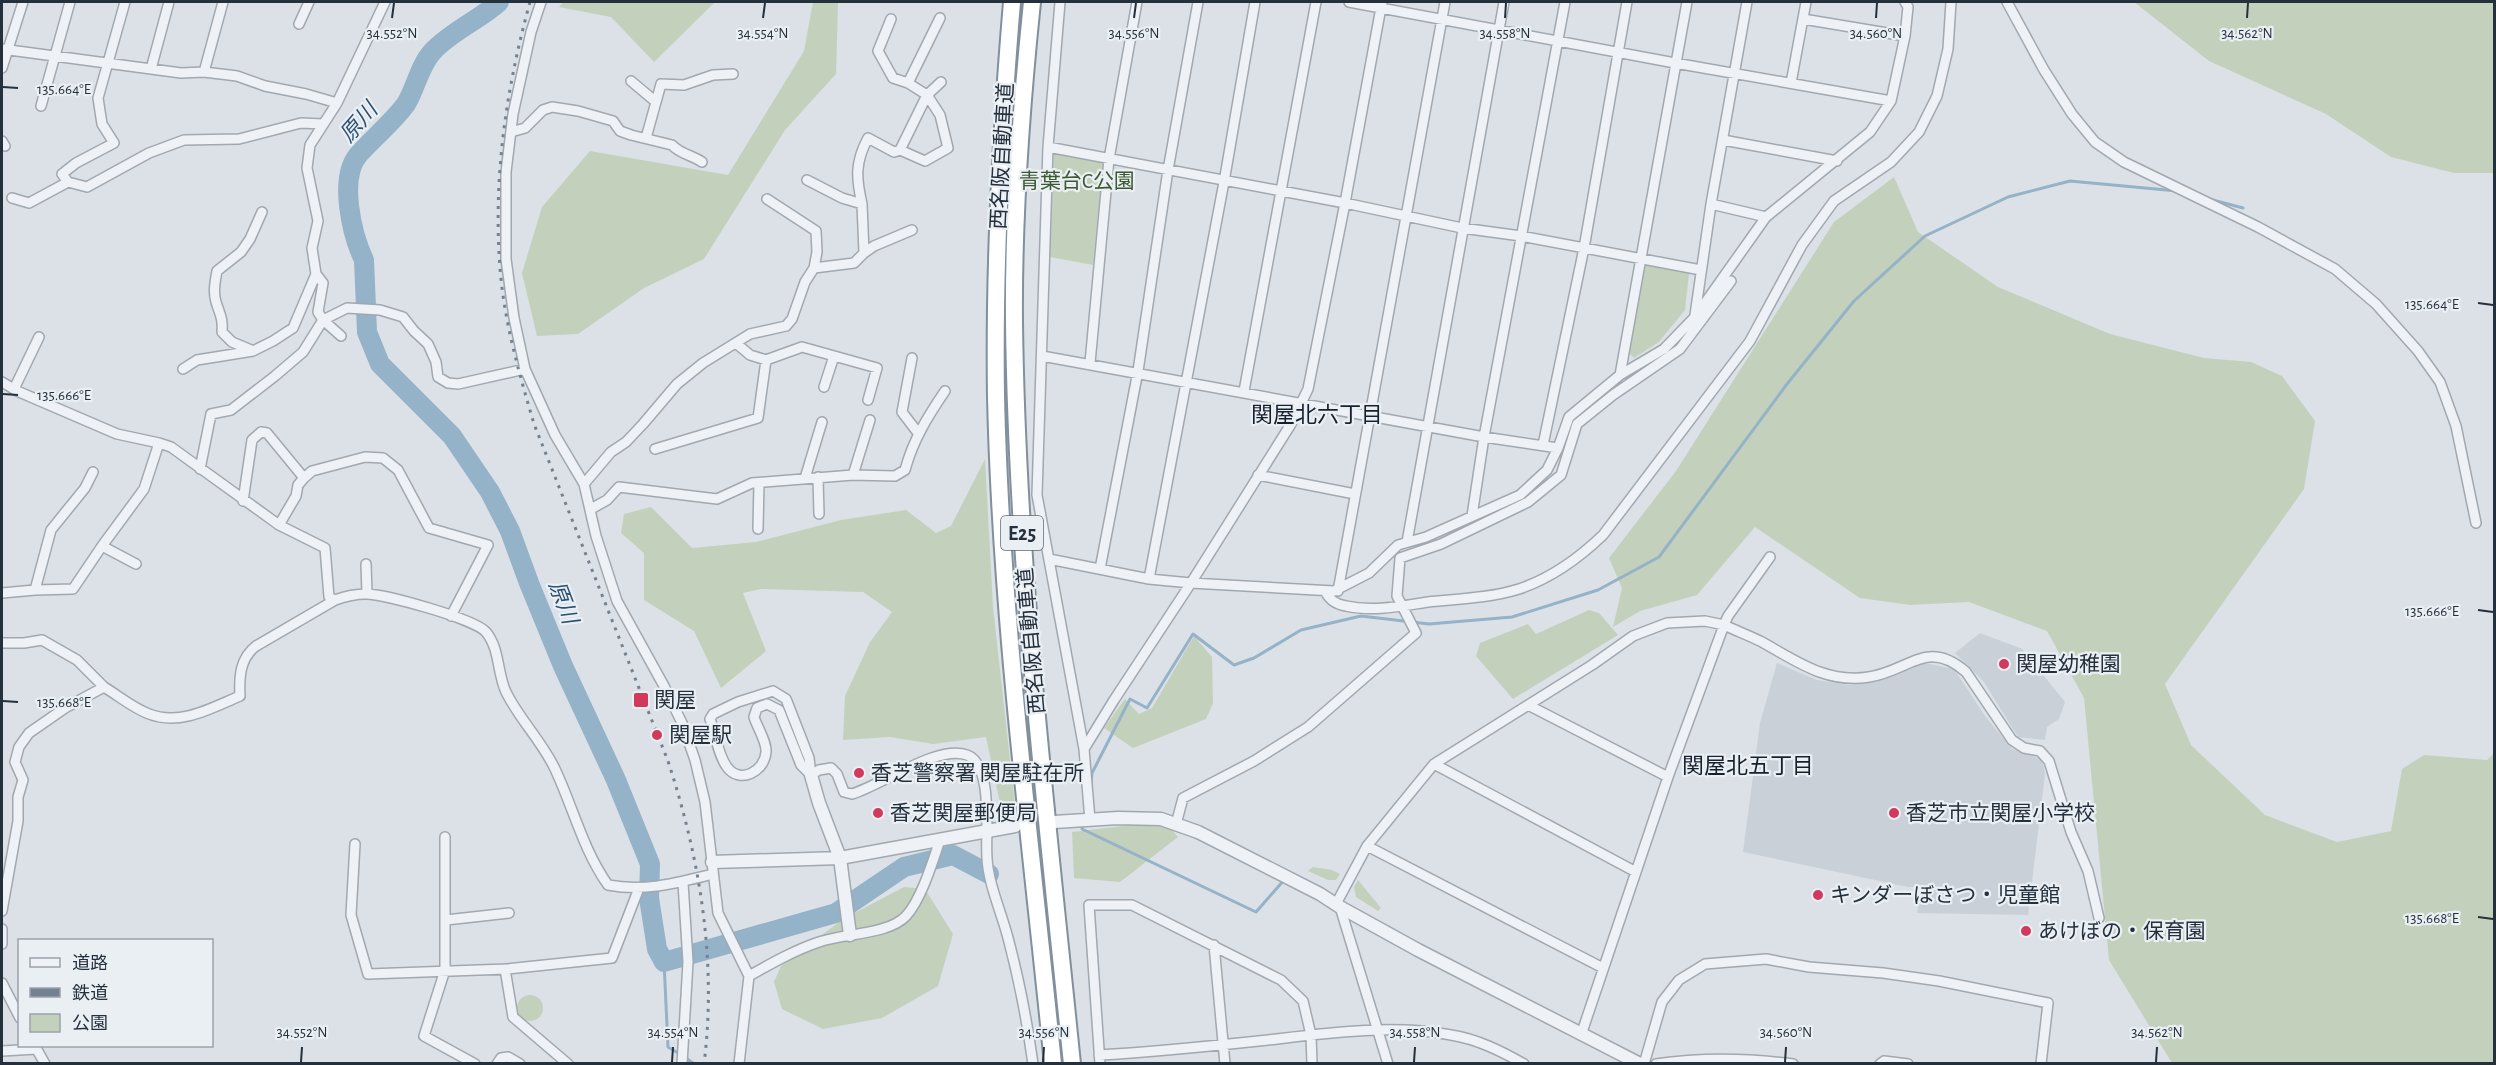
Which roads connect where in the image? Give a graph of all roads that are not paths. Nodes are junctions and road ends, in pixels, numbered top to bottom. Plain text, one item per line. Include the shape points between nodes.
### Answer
1 (23, 2) edge
2 (70, 2) edge
3 (125, 2) edge
4 (169, 2) edge
5 (223, 2) edge
6 (309, 2) edge
7 (385, 2) edge
8 (542, 2) edge
9 (1012, 2) edge
10 (1032, 2) edge
11 (1060, 2) edge
12 (1137, 2) edge
13 (1198, 2) edge
14 (1255, 2) edge
15 (1316, 2) edge
16 (1349, 2) edge
17 (1445, 2) edge
18 (1504, 2) edge
19 (1565, 2) edge
20 (1627, 2) edge
21 (1687, 2) edge
22 (1747, 2) edge
23 (1806, 2) edge
24 (1905, 2) edge
25 (1951, 2) edge
26 (2007, 2) edge
27 (1382, 5) edge
28 (940, 18) dead end
29 (891, 19) dead end
30 (1803, 19) junction
31 (1442, 20) junction
32 (299, 24) dead end
33 (1499, 31) junction
34 (1905, 36) junction
35 (1558, 40) junction
36 (4, 50) edge
37 (1618, 52) junction
38 (55, 57) junction
39 (1675, 63) junction
40 (107, 64) junction
41 (2, 68) edge
42 (151, 69) junction
43 (204, 72) junction
44 (1734, 73) junction
45 (733, 74) dead end
46 (631, 81) dead end
47 (942, 82) dead end
48 (908, 83) junction
49 (1791, 83) junction
50 (927, 95) junction
51 (1891, 101) junction
52 (656, 102) junction
53 (337, 103) junction
54 (41, 106) dead end
55 (323, 124) junction
56 (511, 132) junction
57 (646, 138) junction
58 (1723, 140) junction
59 (1048, 147) junction
60 (900, 150) junction
61 (1109, 159) junction
62 (1838, 161) junction
63 (702, 162) dead end
64 (1168, 170) junction
65 (807, 180) dead end
66 (68, 182) junction
67 (1224, 182) junction
68 (1281, 192) junction
69 (12, 198) dead end
70 (767, 200) dead end
71 (1345, 203) junction
72 (862, 204) junction
73 (1711, 204) junction
74 (262, 212) dead end
75 (1406, 217) junction
76 (1766, 217) junction
77 (1462, 228) junction
78 (912, 230) dead end
79 (1521, 236) junction
80 (1584, 248) junction
81 (864, 253) junction
82 (1642, 258) junction
83 (814, 268) junction
84 (1701, 270) junction
85 (316, 274) junction
86 (1731, 281) dead end
87 (1695, 317) junction
88 (323, 320) junction
89 (341, 336) dead end
90 (39, 337) dead end
91 (737, 344) junction
92 (253, 351) junction
93 (834, 356) junction
94 (1042, 356) junction
95 (912, 358) dead end
96 (766, 360) junction
97 (1090, 363) junction
98 (183, 369) dead end
99 (525, 369) junction
100 (1138, 371) junction
101 (1620, 375) junction
102 (1185, 381) junction
103 (2, 382) edge
104 (824, 387) dead end
105 (14, 389) junction
106 (945, 391) dead end
107 (1244, 391) junction
108 (868, 400) dead end
109 (1303, 402) junction
110 (1370, 414) junction
111 (870, 420) dead end
112 (822, 422) dead end
113 (1428, 425) junction
114 (918, 433) junction
115 (1484, 437) junction
116 (159, 443) junction
117 (1543, 445) junction
118 (1558, 448) junction
119 (655, 449) dead end
120 (200, 469) junction
121 (93, 472) dead end
122 (1258, 474) junction
123 (853, 475) junction
124 (818, 477) junction
125 (304, 478) junction
126 (805, 478) junction
127 (759, 483) junction
128 (584, 484) junction
129 (1355, 494) junction
130 (243, 501) junction
131 (591, 509) junction
132 (819, 514) dead end
133 (1472, 516) junction
134 (2476, 523) dead end
135 (279, 525) junction
136 (758, 529) dead end
137 (1407, 542) junction
138 (102, 546) junction
139 (1770, 557) dead end
140 (1049, 559) junction
141 (136, 564) dead end
142 (366, 564) dead end
143 (1100, 569) junction
144 (1149, 579) junction
145 (1191, 583) junction
146 (35, 590) junction
147 (1325, 591) junction
148 (1338, 591) junction
149 (2, 593) edge
150 (367, 594) junction
151 (335, 600) junction
152 (1404, 610) junction
153 (451, 616) junction
154 (1724, 625) junction
155 (2, 643) edge
156 (104, 687) junction
157 (1528, 705) junction
158 (1084, 749) junction
159 (1434, 764) junction
160 (811, 775) junction
161 (1668, 777) junction
162 (1090, 820) junction
163 (1054, 822) dead end
164 (1176, 824) junction
165 (1015, 826) dead end
166 (987, 832) junction
167 (445, 837) dead end
168 (940, 840) junction
169 (355, 844) dead end
170 (1367, 846) junction
171 (840, 858) junction
172 (712, 868) junction
173 (1636, 872) junction
174 (684, 883) junction
175 (639, 888) junction
176 (1338, 906) junction
177 (2, 911) edge
178 (509, 913) dead end
179 (2099, 918) dead end
180 (446, 920) junction
181 (2, 929) edge
182 (850, 935) junction
183 (2, 944) edge
184 (1214, 945) junction
185 (1604, 968) junction
186 (505, 969) junction
187 (445, 970) junction
188 (749, 976) junction
189 (2, 983) edge
190 (18, 1014) edge
191 (1378, 1031) junction
192 (1311, 1035) junction
193 (1581, 1035) junction
194 (1223, 1045) junction
195 (35, 1047) edge
196 (2, 1052) edge
197 (1160, 1052) junction
198 (1099, 1060) edge
199 (45, 1064) edge
200 (475, 1064) edge
201 (497, 1064) edge
202 (520, 1064) edge
203 (568, 1064) edge
204 (682, 1064) edge
205 (739, 1064) edge
206 (1033, 1064) edge
207 (1053, 1064) edge
208 (1072, 1064) edge
209 (1161, 1064) edge
210 (1225, 1064) edge
211 (1312, 1064) edge
212 (1388, 1064) edge
213 (1524, 1064) edge
214 (1642, 1064) edge
215 (1656, 1064) edge
216 (1792, 1064) edge
217 (1880, 1064) edge
218 (1908, 1064) edge
219 (2042, 1064) edge

1 - 36 street
2 - 38 street
3 - 40 street
4 - 42 street
5 - 43 street
6 - 32 street
7 - 53 street
8 - 56 street via 531,32
9 - 207 highway, 西名阪自動車道 / E25 via 997,235 998,454 1010,627
10 - 208 highway, 西名阪自動車道 / E25 via 1015,237 1018,462 1030,639
11 - 59 street
12 - 61 street
13 - 64 street
14 - 67 street
15 - 68 street
16 - 27 street
17 - 31 street
18 - 33 street
19 - 35 street
20 - 37 street
21 - 39 street
22 - 44 street
23 - 30 street
24 - 34 street
25 - 152 street via 1948,49 1937,96 1919,132 1891,162 1834,201 1803,245 1750,341 1603,535 1558,572 1518,589
26 - 134 street via 2043,70 2095,142 2124,162 2335,270 2376,304 2440,382 2456,426
27 - 31 street
27 - 71 street
28 - 48 street
29 - 48 street via 878,51 893,78
30 - 34 street
30 - 49 street
31 - 33 street
31 - 75 street
33 - 35 street
33 - 77 street
34 - 51 street
35 - 37 street
35 - 79 street
36 - 38 street
36 - 41 street
37 - 39 street
37 - 80 street
38 - 40 street
38 - 54 street
39 - 44 street
39 - 82 street
40 - 42 street
40 - 66 street via 98,98 102,124 114,143 62,174
42 - 43 street
43 - 53 street via 237,76
44 - 49 street
44 - 58 street
45 - 52 street via 713,75 684,85 661,84
46 - 52 street
47 - 50 street
48 - 50 street
49 - 51 street
50 - 60 street
50 - 60 street via 940,115 948,148 925,162
51 - 62 street via 1870,132
52 - 57 street
53 - 55 street
55 - 66 street via 301,123 239,139 184,140 148,153 87,187
55 - 85 street via 310,145 307,168 318,221 312,248
56 - 57 street via 525,128 543,110 552,107 614,122 620,131
56 - 99 street via 506,172 506,259
57 - 63 street
58 - 62 street
58 - 73 street
59 - 61 street
59 - 94 street
60 - 72 street via 894,152 868,138 856,177
61 - 64 street
61 - 97 street
62 - 76 street
64 - 67 street
64 - 100 street
65 - 72 street
66 - 69 street via 29,203
67 - 68 street
67 - 102 street
68 - 71 street
68 - 107 street
70 - 83 street via 816,231
71 - 75 street
71 - 109 street
72 - 81 street
73 - 76 street
73 - 84 street
74 - 92 street via 242,252 217,271 214,290 223,318 222,332 231,342
75 - 77 street
75 - 110 street
76 - 87 street
77 - 79 street
77 - 113 street
78 - 81 street
79 - 80 street
79 - 115 street
80 - 82 street
80 - 117 street
81 - 83 street via 854,263
82 - 84 street
82 - 101 street
83 - 91 street via 786,326 750,334
84 - 87 street
85 - 88 street via 323,283 318,312
85 - 92 street via 293,328
86 - 152 street via 1680,349 1577,424 1561,475 1528,502 1441,544 1400,558 1397,596
87 - 101 street via 1664,349
88 - 89 street
88 - 99 street via 347,308 404,316 428,344 438,377 448,384
88 - 120 street via 303,352 275,376 231,410 211,414
90 - 105 street
91 - 96 street via 750,355
91 - 128 street via 677,384
92 - 98 street via 197,360
93 - 96 street via 802,346
93 - 104 street
93 - 108 street via 877,368
94 - 97 street
94 - 140 street via 1037,495
95 - 114 street via 902,412
96 - 119 street via 758,418
97 - 100 street
99 - 128 street via 555,435
100 - 102 street
100 - 143 street
101 - 118 street via 1569,417
102 - 107 street
102 - 144 street
103 - 105 street
105 - 116 street via 117,434
106 - 114 street
107 - 109 street
109 - 110 street
109 - 122 street
110 - 113 street
110 - 129 street
111 - 123 street
112 - 126 street
113 - 115 street
113 - 137 street
114 - 123 street via 905,470 895,476
115 - 117 street
115 - 133 street
116 - 120 street via 171,447
116 - 138 street via 144,489
117 - 118 street
118 - 133 street via 1547,470 1520,495
120 - 130 street
121 - 146 street via 86,488 51,530
122 - 129 street
122 - 145 street
123 - 124 street
124 - 126 street
124 - 132 street
125 - 130 street via 267,433 261,432 252,440
125 - 135 street
125 - 153 street via 312,471 365,456 383,458 398,470 429,528 488,545
126 - 127 street
127 - 131 street via 717,500 619,487
127 - 136 street
128 - 131 street
129 - 148 street
130 - 135 street
131 - 172 street via 617,601 664,686 695,760 705,802
133 - 137 street
135 - 151 street via 325,549 329,597
137 - 148 street via 1398,545 1369,573
138 - 141 street
138 - 146 street via 74,589
139 - 154 street
140 - 143 street
140 - 158 street
142 - 150 street
143 - 144 street
144 - 145 street
145 - 147 street
145 - 158 street
146 - 149 street
147 - 148 street
147 - 152 street via 1331,600 1344,606
150 - 151 street
150 - 153 street
151 - 156 street via 248,651 240,674 240,696 193,716 150,715
152 - 164 street via 1416,633 1308,728 1183,798
153 - 175 street via 486,632 494,646 507,694 555,769 601,875 608,885
154 - 157 street via 1685,621 1648,629
154 - 161 street
154 - 179 street via 1826,675 1869,677 1930,656 1957,664 2012,740 2024,748 2040,751 2049,761 2088,871
155 - 156 street via 42,640 77,660
156 - 177 street via 29,733 19,747 15,762 23,780
157 - 159 street
157 - 161 street
158 - 162 street
159 - 170 street
159 - 173 street
160 - 160 street via 801,765 779,710 767,704 757,708 754,717 767,749 764,763 742,777 725,765 710,719 738,702 773,691 786,699 809,758
160 - 166 street via 831,768 844,792 852,794 948,753 969,756 977,762 983,778
160 - 171 street
161 - 173 street
162 - 163 street
162 - 164 street via 1161,819
164 - 176 street
165 - 166 street
166 - 168 street
166 - 206 street via 987,861 1015,963
167 - 180 street
168 - 171 street
168 - 182 street via 907,915 894,925
169 - 187 street via 351,915 368,974
170 - 176 street
170 - 185 street
171 - 172 street
171 - 182 street
172 - 174 street
172 - 188 street via 718,914
173 - 185 street
174 - 175 street
174 - 204 street via 688,962
175 - 186 street via 612,958
176 - 191 street
176 - 193 street
178 - 180 street
180 - 187 street
181 - 183 street
182 - 188 street via 803,948
184 - 192 street via 1281,980 1294,991 1303,1001
184 - 194 street
184 - 198 street via 1132,905 1089,905
185 - 193 street
186 - 187 street
186 - 203 street via 513,1017
187 - 200 street via 424,1036
188 - 205 street
189 - 190 street
191 - 192 street
191 - 212 street
191 - 213 street via 1451,1035 1483,1043
192 - 194 street
192 - 211 street
193 - 214 street
194 - 197 street
194 - 210 street
195 - 196 street
195 - 199 street
197 - 198 street
197 - 209 street
201 - 202 street via 508,1057
214 - 219 street via 1662,1002 1679,980 1705,964 1766,959 1939,981 2048,1003
215 - 216 street via 1689,1059
217 - 218 street

